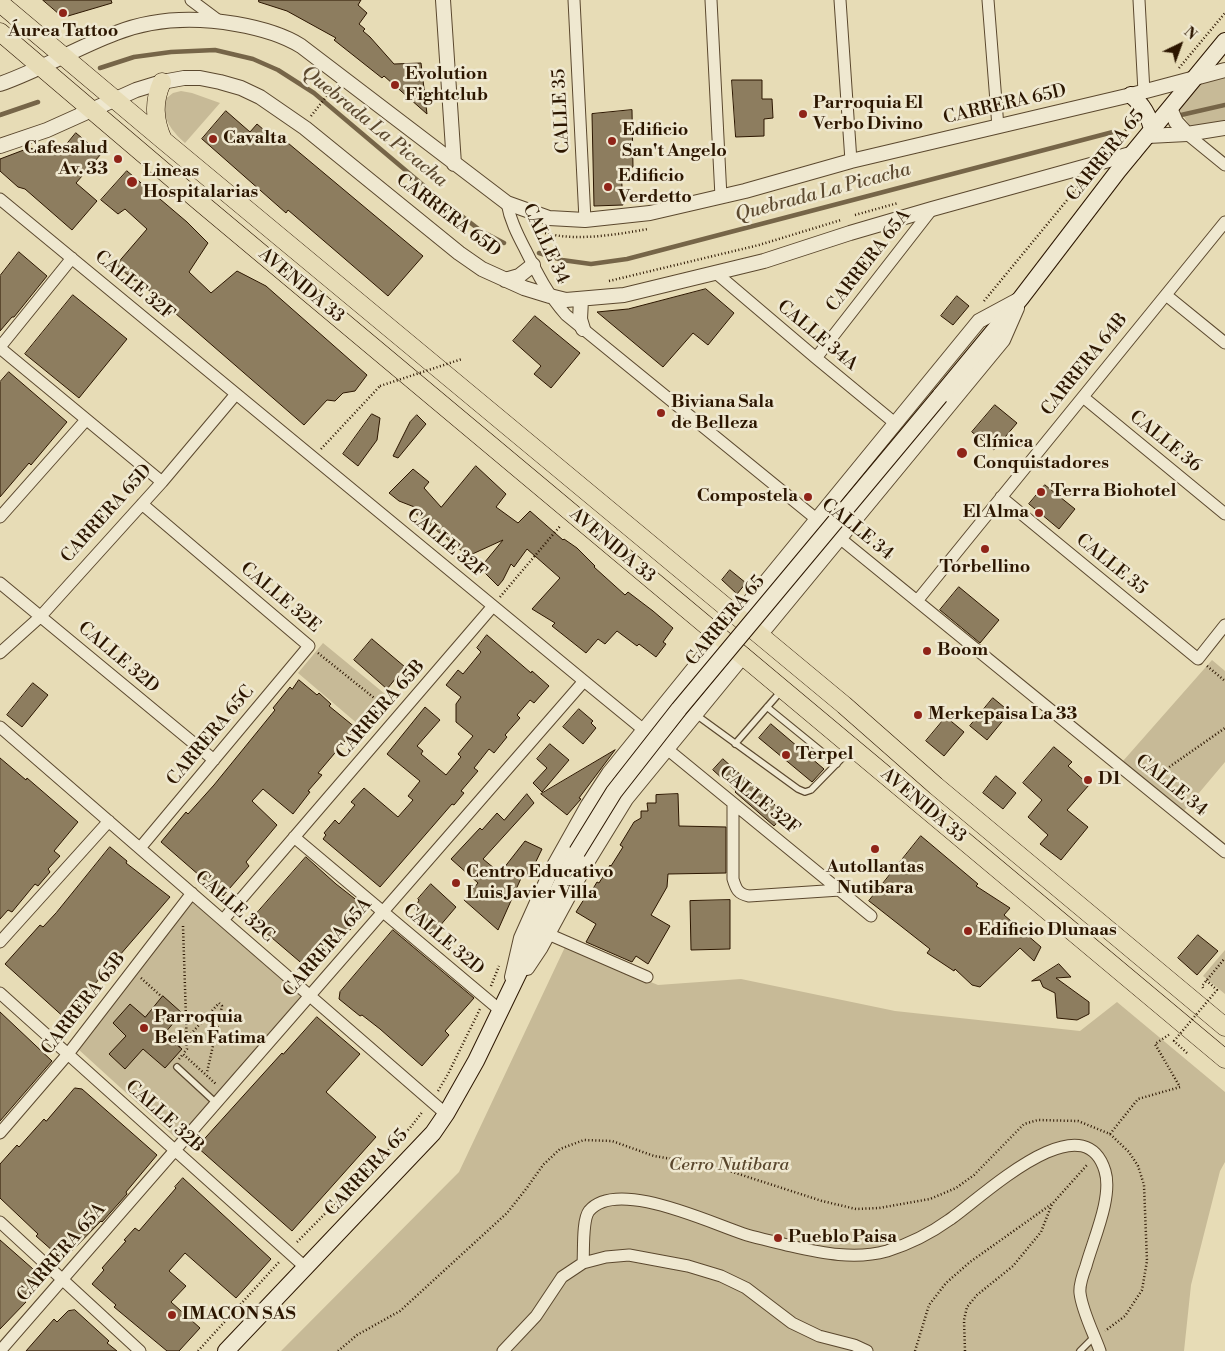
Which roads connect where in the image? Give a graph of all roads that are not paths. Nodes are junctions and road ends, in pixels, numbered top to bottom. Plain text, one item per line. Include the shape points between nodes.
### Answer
1 (191, 0) edge
2 (443, 0) edge
3 (574, 0) edge
4 (711, 0) edge
5 (840, 0) edge
6 (988, 0) edge
7 (1139, 0) edge
8 (0, 2) edge
9 (219, 21) junction
10 (6, 40) edge
11 (1225, 41) edge
12 (63, 56) junction
13 (41, 67) junction
14 (1225, 70) edge
15 (1196, 78) junction
16 (162, 82) junction
17 (0, 84) edge
18 (1137, 94) junction
19 (114, 100) junction
20 (1170, 108) junction
21 (91, 110) junction
22 (998, 127) junction
23 (1225, 128) edge
24 (1150, 133) junction
25 (1187, 134) junction
26 (163, 140) junction
27 (0, 146) edge
28 (1134, 153) junction
29 (851, 162) junction
30 (454, 164) junction
31 (1225, 164) edge
32 (721, 196) junction
33 (0, 199) edge
34 (507, 203) junction
35 (932, 209) junction
36 (585, 220) junction
37 (1225, 222) edge
38 (72, 258) junction
39 (533, 265) junction
40 (716, 273) junction
41 (505, 280) junction
42 (1166, 294) junction
43 (550, 296) junction
44 (1021, 298) junction
45 (581, 300) junction
46 (583, 329) junction
47 (1225, 343) edge
48 (0, 347) edge
49 (816, 358) junction
50 (236, 394) junction
51 (1083, 397) junction
52 (86, 420) junction
53 (896, 424) junction
54 (162, 482) junction
55 (1001, 497) junction
56 (142, 504) junction
57 (1225, 514) edge
58 (0, 517) edge
59 (817, 520) junction
60 (839, 538) junction
61 (0, 583) edge
62 (917, 601) junction
63 (493, 606) junction
64 (40, 617) junction
65 (737, 617) junction
66 (1225, 625) edge
67 (760, 635) junction
68 (720, 636) junction
69 (309, 646) joint
70 (0, 653) edge
71 (744, 655) junction
72 (584, 681) junction
73 (784, 689) junction
74 (767, 707) junction
75 (695, 714) junction
76 (1, 729) edge
77 (644, 730) junction
78 (735, 744) junction
79 (852, 747) junction
80 (667, 749) junction
81 (214, 760) junction
82 (837, 764) junction
83 (733, 803) junction
84 (109, 822) junction
85 (294, 837) junction
86 (140, 848) junction
87 (1225, 852) edge
88 (840, 890) junction
89 (192, 893) junction
90 (383, 911) junction
91 (871, 916) dead end
92 (223, 920) junction
93 (548, 934) junction
94 (0, 942) edge
95 (647, 977) dead end
96 (0, 993) edge
97 (310, 996) junction
98 (504, 1005) junction
99 (1225, 1027) edge
100 (68, 1054) junction
101 (1225, 1059) edge
102 (177, 1067) dead end
103 (216, 1103) junction
104 (446, 1114) junction
105 (0, 1133) edge
106 (175, 1150) junction
107 (0, 1222) edge
108 (583, 1263) junction
109 (305, 1267) junction
110 (62, 1279) junction
111 (1095, 1336) junction
112 (0, 1351) edge
113 (140, 1351) edge
114 (226, 1351) edge
115 (503, 1351) edge
116 (867, 1351) edge
117 (1080, 1351) edge
118 (1100, 1351) edge

1 - 9 street
2 - 30 street
3 - 36 street, CALLE 35
4 - 32 street
5 - 29 street
6 - 22 street
7 - 18 street
8 - 12 main road, AVENIDA 33
9 - 12 street, CARRERA 65D via 194,19 139,26
9 - 30 street, CARRERA 65D via 292,40
10 - 13 main road, AVENIDA 33
11 - 15 main road, CARRERA 65
12 - 13 street, CARRERA 65D
12 - 19 main road, AVENIDA 33
13 - 17 street, CARRERA 65D
13 - 21 main road, AVENIDA 33
14 - 15 street
15 - 18 street, CARRERA 65D
15 - 20 main road, CARRERA 65
16 - 19 street, CARRERA 65D
16 - 26 main road via 155,105
16 - 41 street, CARRERA 65D via 200,78 241,88 260,97 334,150 460,253
18 - 22 street, CARRERA 65D
18 - 24 main road via 1150,118
19 - 21 street, CARRERA 65D
19 - 26 main road, AVENIDA 33
20 - 24 main road, CARRERA 65
20 - 25 street via 1176,122
21 - 27 street, CARRERA 65D
21 - 68 main road, AVENIDA 33
22 - 29 street, CARRERA 65D
23 - 25 street
24 - 25 street
24 - 28 main road, CARRERA 65
25 - 31 street
26 - 65 main road, AVENIDA 33
28 - 35 street, CARRERA 65D
28 - 44 main road, CARRERA 65
29 - 32 street, CARRERA 65D
30 - 34 street, CARRERA 65D
32 - 36 street, CARRERA 65D via 650,213
33 - 38 street, CALLE 32F
34 - 36 street, CARRERA 65D via 548,218
34 - 39 street, CALLE 34 via 510,218
35 - 40 street, CARRERA 65D
35 - 49 street, CARRERA 65A
37 - 42 street, CARRERA 64B
38 - 48 street
38 - 50 street, CALLE 32F
39 - 41 street via 518,276
39 - 43 street, CALLE 34
40 - 45 street, CARRERA 65D via 624,295
40 - 49 street, CALLE 34A
41 - 43 street, CARRERA 65D
42 - 47 street
42 - 51 street, CARRERA 64B
43 - 45 street, CARRERA 65D
43 - 46 street, CALLE 34
44 - 53 street, CARRERA 65 via 979,321
44 - 60 street, CARRERA 65 via 1003,340
44 - 98 main road, CARRERA 65, bridge via 679,709 614,792 577,852
45 - 46 street
46 - 59 street, CALLE 34
48 - 52 street
49 - 53 street, CALLE 34A
50 - 54 street, CARRERA 65D
50 - 63 street, CALLE 32F
51 - 55 street, CARRERA 64B
51 - 57 street, CALLE 36
52 - 54 street
52 - 58 street
53 - 59 street, CARRERA 65
54 - 56 street, CARRERA 65D
55 - 62 street, CARRERA 64B
55 - 66 street, CALLE 35 via 1198,659
56 - 64 street, CARRERA 65D
56 - 69 street, CALLE 32E
59 - 60 street, CALLE 34
59 - 65 street, CARRERA 65
60 - 62 street, CALLE 34
60 - 67 street, CARRERA 65
61 - 64 street, CALLE 32D
62 - 87 street, CALLE 34
63 - 72 street, CALLE 32F
63 - 85 street, CARRERA 65B
64 - 70 street, CARRERA 65D
64 - 81 street, CALLE 32D
65 - 67 main road, AVENIDA 33
67 - 99 main road, AVENIDA 33
68 - 71 main road, AVENIDA 33
68 - 77 street, CARRERA 65
69 - 81 street, CARRERA 65C
71 - 73 main road, AVENIDA 33
71 - 75 street, CARRERA 65
72 - 77 street, CALLE 32F
72 - 90 street, CARRERA 65A
73 - 74 lane
73 - 79 main road, AVENIDA 33
74 - 78 lane
74 - 82 lane
75 - 78 lane
75 - 80 street, CARRERA 65
76 - 84 street, CALLE 32C
77 - 80 street, CALLE 32F
77 - 98 street, CARRERA 65 via 588,804 551,871 521,938
78 - 82 lane via 805,792
79 - 82 lane
79 - 101 main road, AVENIDA 33
80 - 83 street, CALLE 32F
80 - 93 street, CARRERA 65 via 626,799
81 - 86 street, CARRERA 65C
83 - 88 street, CALLE 32F
83 - 88 street via 733,879 735,889 741,894
84 - 86 street, CALLE 32C
84 - 94 street
85 - 90 street, CALLE 32D
85 - 92 street, CARRERA 65B
86 - 89 street, CALLE 32C
88 - 91 street, CALLE 32F
89 - 92 street, CALLE 32C
89 - 100 street, CARRERA 65B
90 - 97 street, CARRERA 65A
90 - 98 street, CALLE 32D via 485,998
92 - 97 street, CALLE 32C
93 - 95 street
93 - 98 street, CARRERA 65
96 - 100 street, CALLE 32B
97 - 103 street, CARRERA 65A
97 - 104 street, CALLE 32C
98 - 104 main road, CARRERA 65
100 - 105 street, CARRERA 65B
100 - 106 street, CALLE 32B
102 - 103 lane
103 - 106 street, CARRERA 65A
104 - 109 main road, CARRERA 65 via 432,1133
106 - 109 street, CALLE 32B
106 - 110 street, CARRERA 65A
107 - 110 street
108 - 111 street via 587,1214 603,1201 640,1200 684,1211 747,1235 845,1256 887,1251 916,1240 949,1220 1013,1171 1054,1149 1074,1145 1096,1155 1106,1172 1108,1186 1080,1293
108 - 115 street via 562,1277 536,1316
108 - 116 street via 629,1255 721,1276 746,1288 792,1323 819,1336
109 - 114 main road, CARRERA 65
110 - 112 street, CARRERA 65A
110 - 113 street
111 - 117 lane
111 - 118 street

